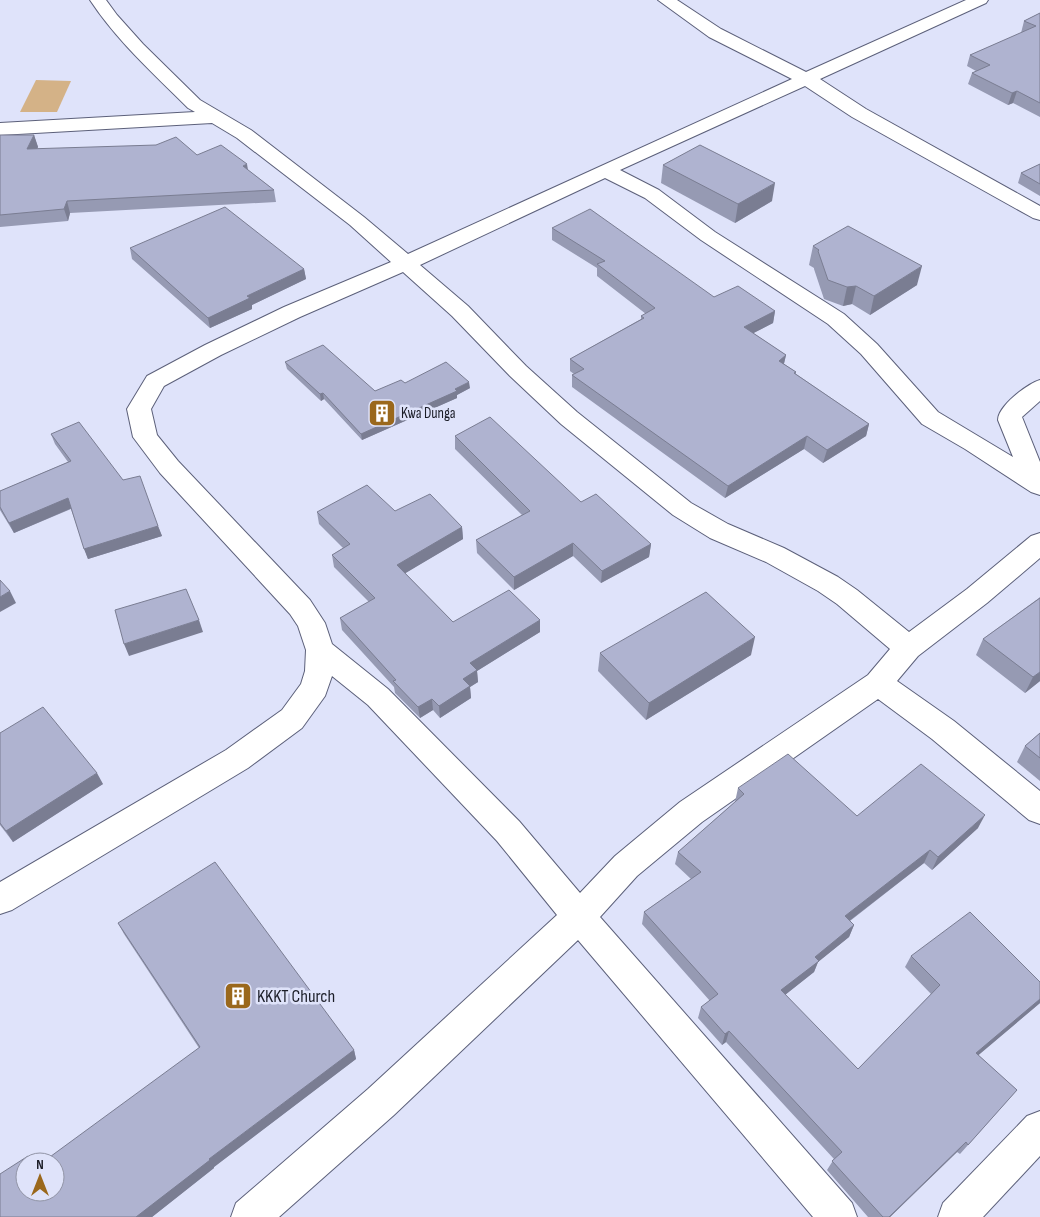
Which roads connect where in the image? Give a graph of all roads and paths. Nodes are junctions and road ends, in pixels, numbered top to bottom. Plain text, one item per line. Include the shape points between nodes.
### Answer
1 (98, 0) edge
2 (666, 0) edge
3 (980, 0) edge
4 (804, 79) junction
5 (213, 117) junction
6 (0, 129) edge
7 (605, 170) junction
8 (1040, 214) edge
9 (406, 264) junction
10 (1040, 388) edge
11 (1039, 485) edge
12 (1040, 543) edge
13 (908, 648) junction
14 (320, 650) junction
15 (878, 683) junction
16 (1040, 810) edge
17 (0, 899) edge
18 (579, 918) junction
19 (1040, 1129) edge
20 (250, 1217) edge
21 (838, 1217) edge
22 (957, 1217) edge

1 - 5 street via 124,34 181,93
2 - 4 street via 715,33
3 - 4 street
4 - 7 street
4 - 8 street
5 - 6 street
5 - 9 street via 244,134 308,181
7 - 9 street
7 - 11 street via 652,194 708,236 836,319 869,349 930,418
9 - 13 street via 460,311 569,418 682,509 719,531 775,555 828,584
9 - 14 street via 292,312 155,381 139,409 145,436 169,467 300,607 311,623
10 - 11 street via 1010,414
12 - 13 street
13 - 15 street
14 - 17 street via 315,688 292,719 237,759
14 - 18 street via 384,703 508,831
15 - 16 street via 943,730
15 - 18 street via 690,812 626,866
18 - 20 street via 382,1102
18 - 21 street
19 - 22 street

